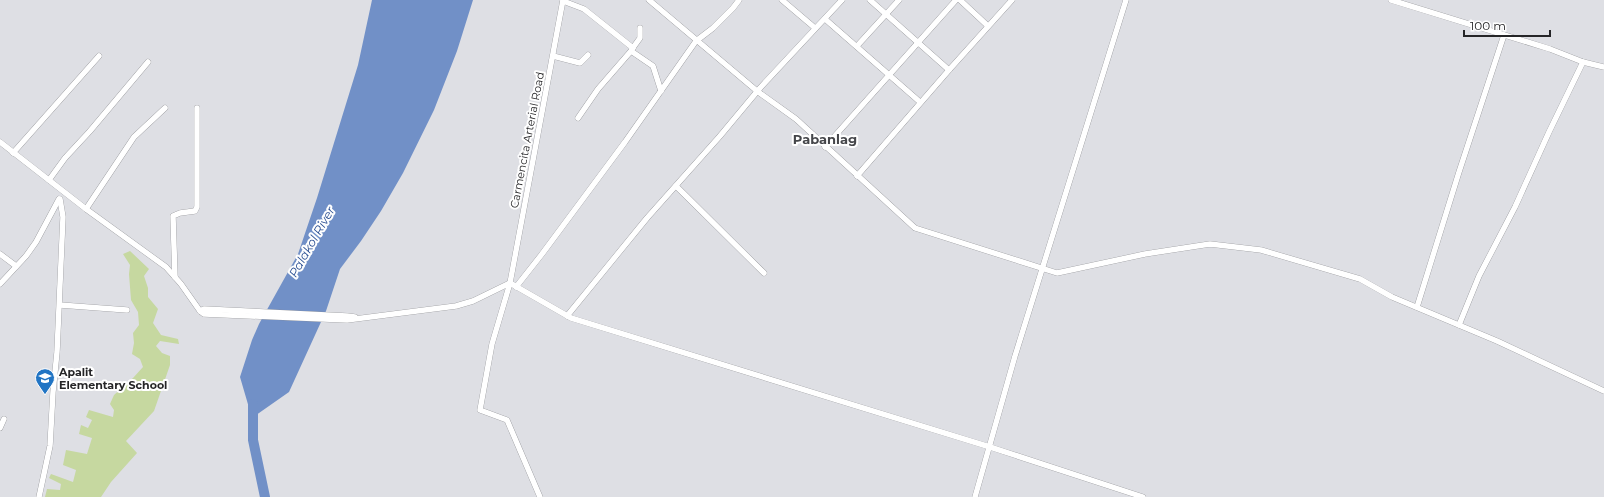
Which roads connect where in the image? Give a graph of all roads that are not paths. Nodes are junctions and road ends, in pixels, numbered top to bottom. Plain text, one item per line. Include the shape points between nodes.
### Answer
1 (563, 0) edge
2 (649, 0) edge
3 (739, 0) edge
4 (782, 0) edge
5 (842, 0) edge
6 (870, 0) edge
7 (899, 0) edge
8 (956, 0) edge
9 (960, 0) edge
10 (1012, 0) edge
11 (1126, 0) edge
12 (1391, 0) edge
13 (886, 14) junction
14 (825, 19) junction
15 (988, 26) junction
16 (640, 28) dead end
17 (815, 28) junction
18 (1504, 35) junction
19 (696, 41) junction
20 (918, 43) junction
21 (857, 46) junction
22 (632, 49) junction
23 (588, 55) dead end
24 (99, 56) dead end
25 (553, 56) junction
26 (148, 62) dead end
27 (1584, 62) junction
28 (1604, 67) edge
29 (949, 70) junction
30 (889, 75) junction
31 (661, 91) junction
32 (757, 91) junction
33 (920, 102) junction
34 (165, 108) dead end
35 (197, 108) dead end
36 (578, 118) dead end
37 (0, 142) edge
38 (825, 147) junction
39 (13, 153) junction
40 (857, 176) junction
41 (48, 180) junction
42 (676, 186) junction
43 (62, 190) junction
44 (60, 199) junction
45 (86, 209) junction
46 (0, 254) edge
47 (16, 266) junction
48 (1043, 268) junction
49 (764, 273) dead end
50 (175, 277) junction
51 (510, 283) junction
52 (0, 284) edge
53 (516, 287) junction
54 (60, 305) junction
55 (1417, 307) junction
56 (127, 310) dead end
57 (567, 316) junction
58 (1459, 325) junction
59 (1604, 392) edge
60 (4, 420) dead end
61 (0, 428) edge
62 (990, 447) junction
63 (39, 497) edge
64 (540, 497) edge
65 (975, 497) edge
66 (1143, 497) edge

1 - 22 street via 584,9
1 - 25 street, Carmencita Arterial Road
2 - 19 street
3 - 19 street via 713,28
4 - 17 street
5 - 14 street
6 - 13 street
7 - 13 street
8 - 20 street
9 - 15 street
10 - 15 street
11 - 48 street
12 - 18 street
13 - 20 street
13 - 21 street
14 - 17 street
14 - 21 street
15 - 29 street
16 - 22 street via 640,38
17 - 32 street
18 - 27 street
18 - 55 street
19 - 31 street
19 - 32 street
20 - 29 street
20 - 30 street
21 - 30 street
22 - 31 street via 653,66
22 - 36 street via 598,89
23 - 25 street via 580,64
24 - 39 street
25 - 51 street, Carmencita Arterial Road
26 - 41 street
27 - 28 street
27 - 58 street via 1516,207 1479,276
29 - 33 street
30 - 33 street
30 - 38 street
31 - 53 street
32 - 38 street via 796,119
32 - 42 street
33 - 40 street
34 - 45 street via 134,137
35 - 50 street via 197,207 195,211 172,216
37 - 39 street
38 - 40 street
39 - 41 street
40 - 48 street via 915,228
41 - 43 street
42 - 49 street
42 - 57 street
43 - 44 street
43 - 45 street
44 - 47 street via 36,242
44 - 54 street via 63,217
45 - 50 street via 166,267
46 - 47 street
47 - 52 street
48 - 55 street via 1057,273 1145,254 1210,244 1261,250 1360,279 1392,297
48 - 62 street
50 - 51 street via 202,311 347,318 456,306
51 - 53 street
51 - 64 street, Carmencita Arterial Road via 492,344 480,410 507,420
53 - 57 street
54 - 56 street
54 - 63 street via 50,446
55 - 58 street
57 - 62 street
58 - 59 street
60 - 61 street
62 - 65 street
62 - 66 street

